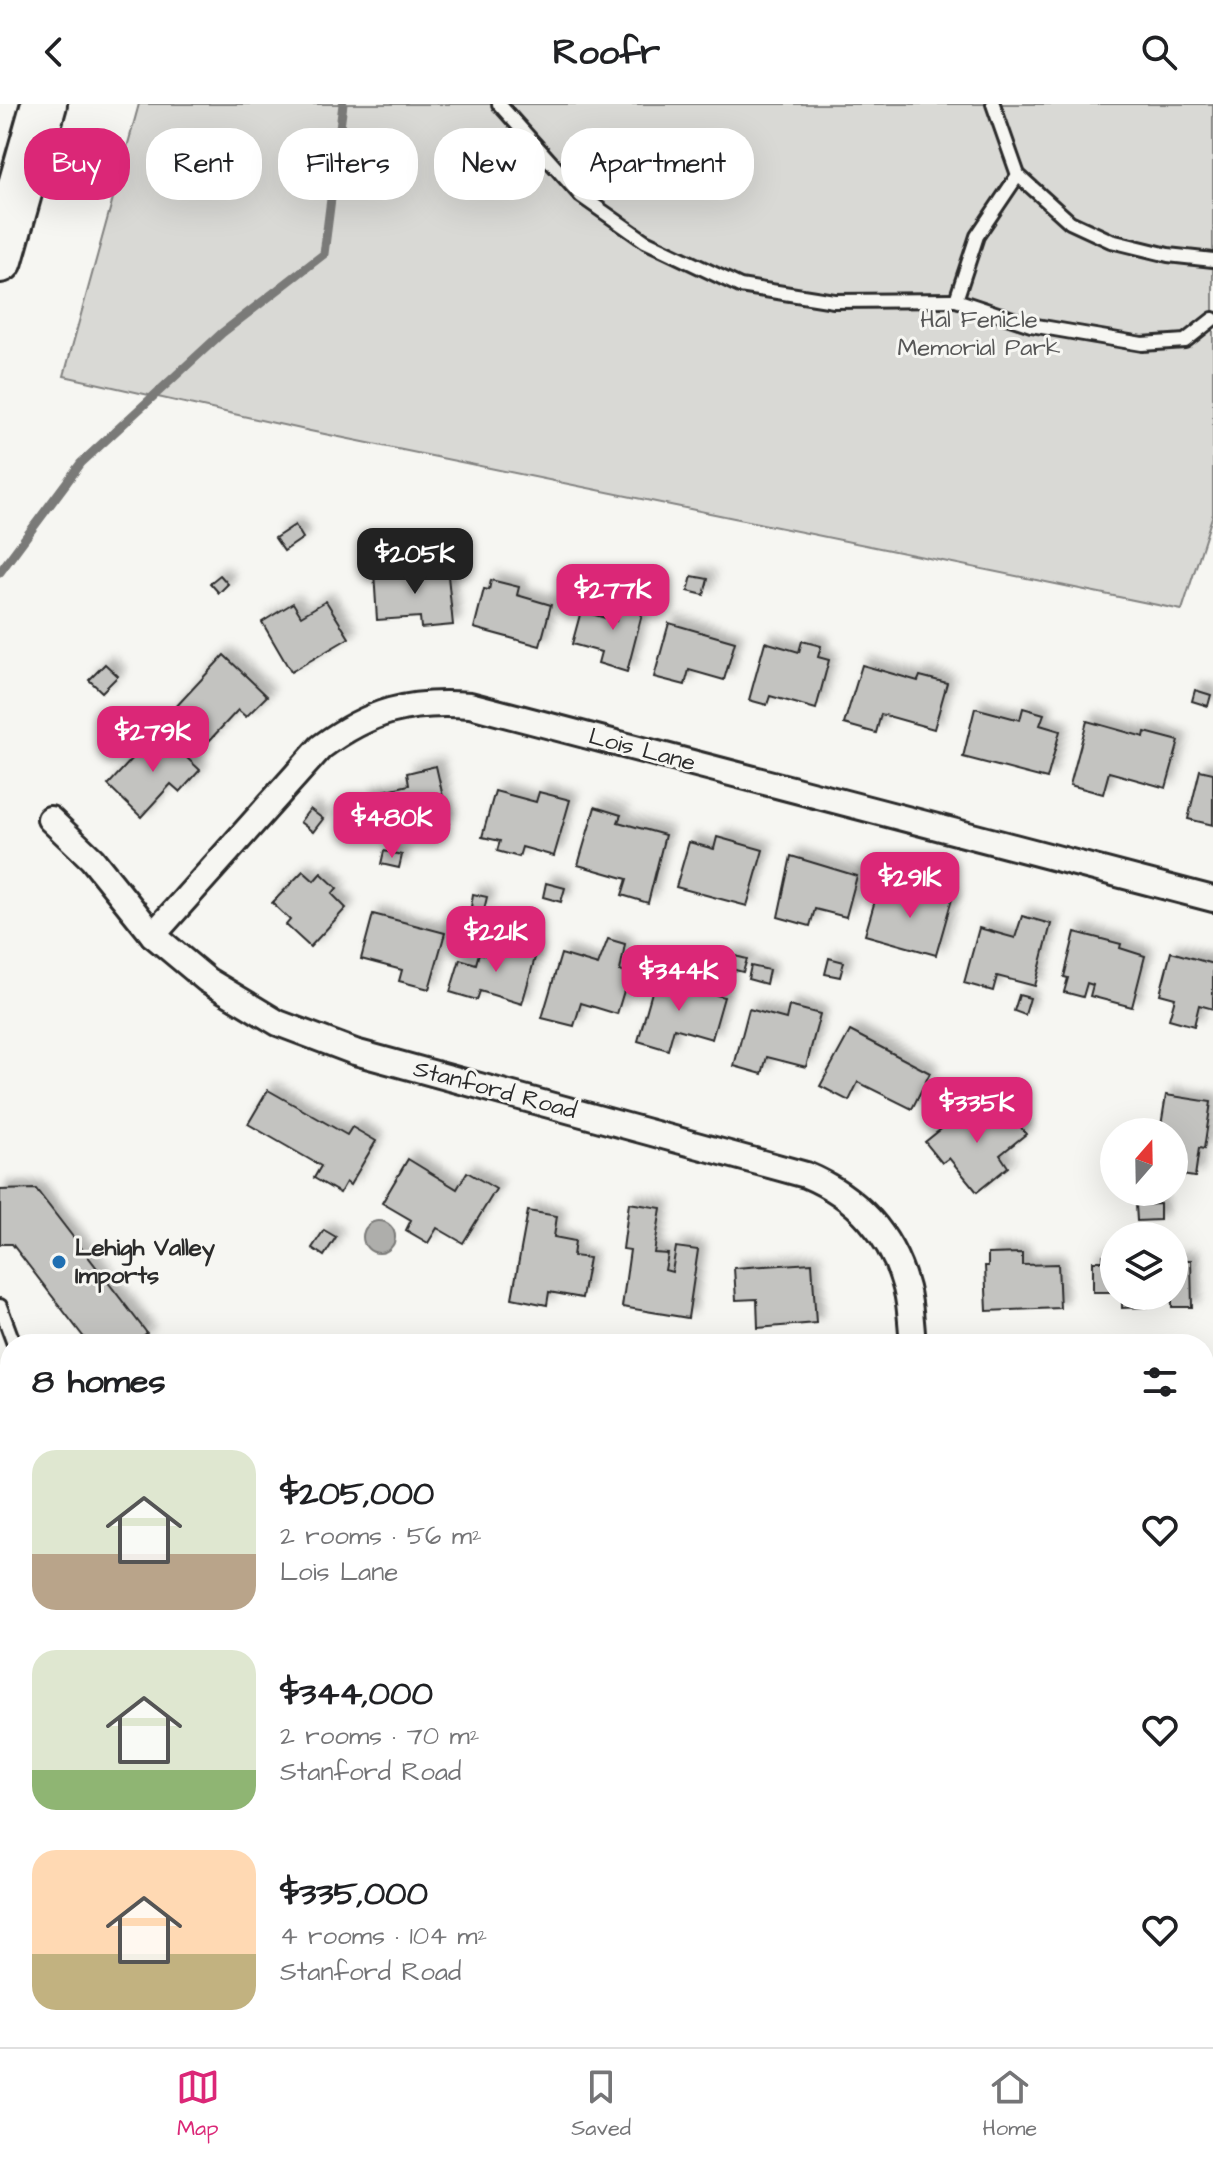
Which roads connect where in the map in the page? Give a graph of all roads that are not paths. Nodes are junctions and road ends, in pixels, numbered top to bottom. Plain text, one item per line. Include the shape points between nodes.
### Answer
1 (44, 104) edge
2 (499, 104) edge
3 (993, 104) edge
4 (1018, 175) junction
5 (0, 260) edge
6 (1213, 260) edge
7 (956, 300) junction
8 (1213, 319) edge
9 (50, 819) dead end
10 (1213, 899) edge
11 (153, 935) junction
12 (0, 1306) edge
13 (10, 1334) edge
14 (912, 1334) edge

1 - 5 highway
2 - 7 lane via 581,196 645,241 740,286 834,301
3 - 4 lane
4 - 6 lane via 1070,222 1111,241
4 - 7 lane via 977,236
7 - 8 lane via 1031,325 1142,344 1185,341
9 - 11 street, Stanford Road via 92,859
10 - 11 street, Lois Lane via 470,705 438,702 376,714 321,747
11 - 14 street, Stanford Road via 241,1003 316,1039 827,1184 860,1208 893,1251 907,1289
12 - 13 lane

